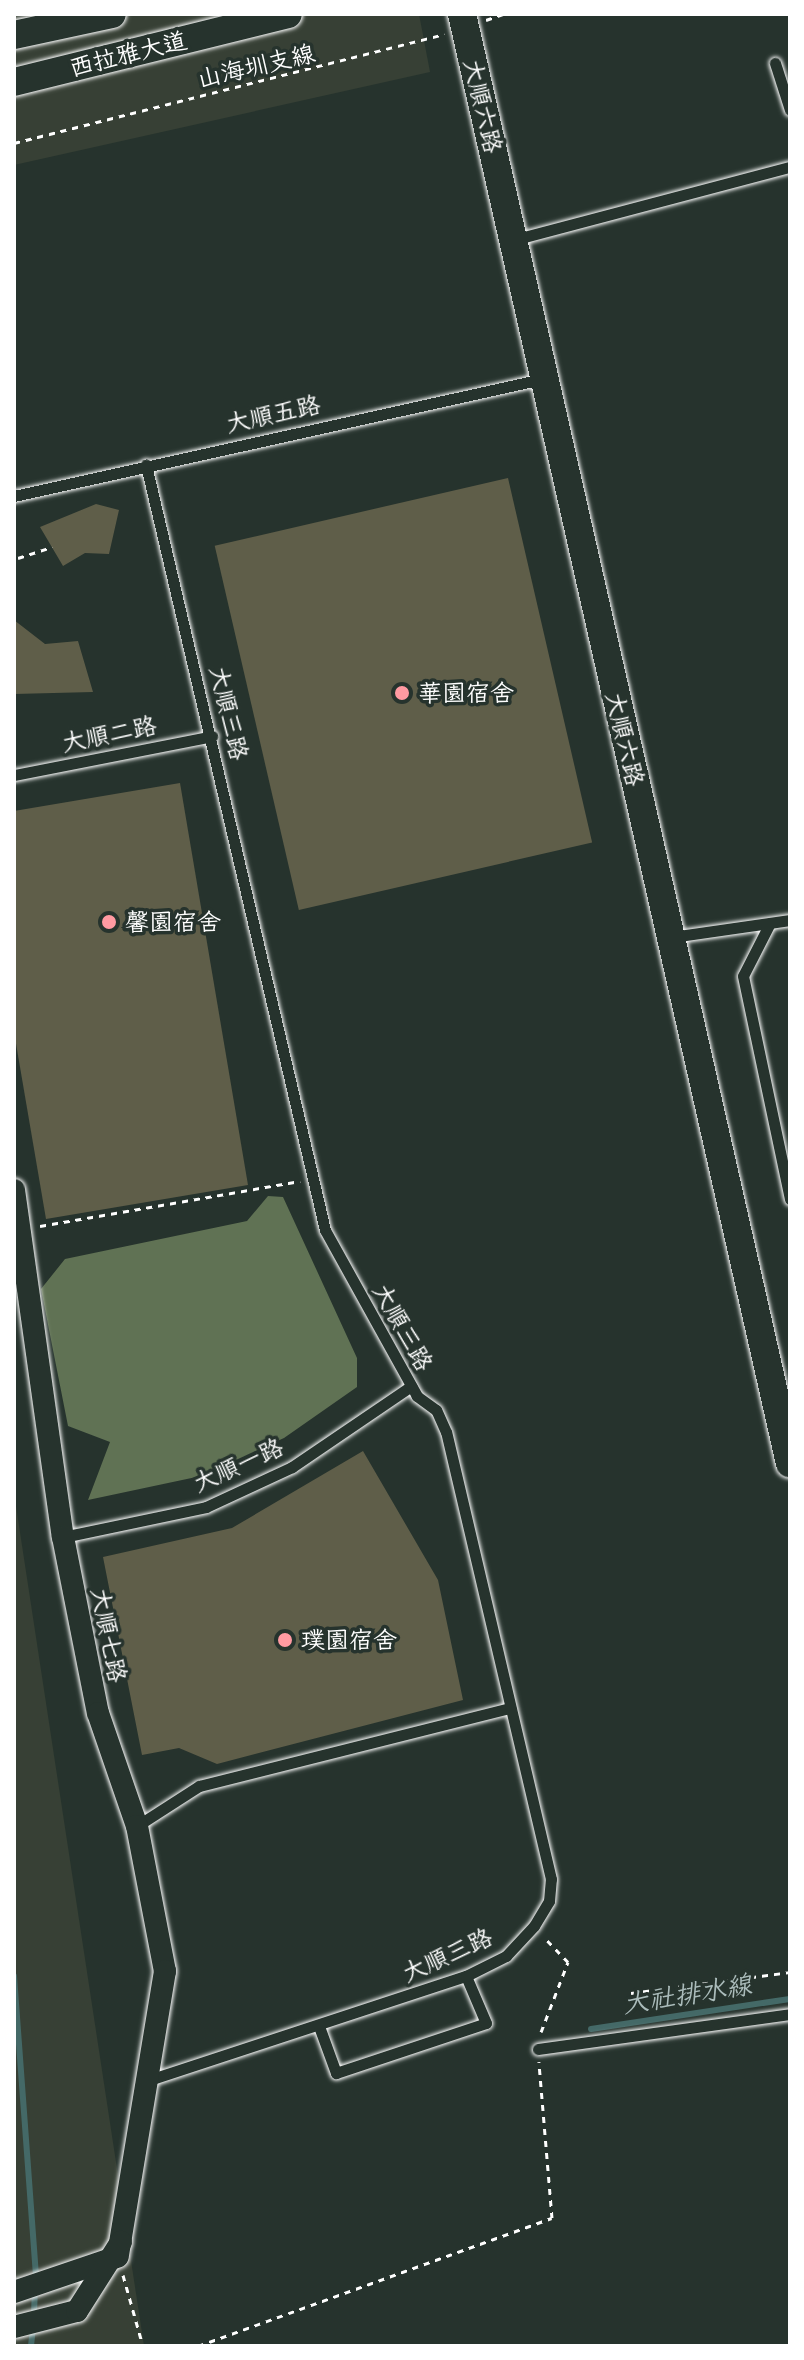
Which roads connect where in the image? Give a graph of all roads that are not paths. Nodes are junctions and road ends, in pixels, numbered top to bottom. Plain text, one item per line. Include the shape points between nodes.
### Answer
1 (112, 14) edge
2 (288, 14) edge
3 (465, 22) edge
4 (14, 35) edge
5 (775, 63) dead end
6 (14, 82) edge
7 (790, 110) edge
8 (790, 167) edge
9 (513, 240) junction
10 (542, 379) junction
11 (146, 465) junction
12 (14, 496) edge
13 (212, 736) junction
14 (14, 775) edge
15 (790, 920) edge
16 (770, 923) junction
17 (671, 937) junction
18 (14, 1190) edge
19 (790, 1199) edge
20 (411, 1386) junction
21 (790, 1463) edge
22 (63, 1537) junction
23 (510, 1708) junction
24 (137, 1826) junction
25 (466, 1976) junction
26 (790, 2014) edge
27 (320, 2029) junction
28 (538, 2049) road end
29 (141, 2082) junction
30 (118, 2256) junction
31 (14, 2292) edge
32 (14, 2327) edge

1 - 4 street, 西拉雅大道
2 - 6 street, 西拉雅大道
3 - 9 street, 大順六路
5 - 7 lane
8 - 9 lane
9 - 10 street, 大順六路
10 - 11 lane, 大順五路
10 - 17 street, 大順六路
11 - 12 lane, 大順五路
11 - 13 lane, 大順三路
13 - 14 lane, 大順二路
13 - 20 lane, 大順三路 via 325,1230
15 - 16 lane
16 - 17 lane
16 - 19 lane via 743,976
17 - 21 street, 大順六路
18 - 22 street, 大順七路
20 - 22 lane, 大順一路 via 292,1467 206,1507
20 - 23 lane, 大順三路 via 446,1432
22 - 24 street, 大順七路 via 98,1713
23 - 24 lane via 199,1786
23 - 25 lane, 大順三路 via 551,1879 549,1901 506,1956
24 - 29 street, 大順七路 via 165,1971
25 - 27 lane, 大順三路
25 - 27 lane via 486,2023 336,2073
26 - 28 lane
27 - 29 lane, 大順三路
29 - 30 street, 大順七路
30 - 31 street
30 - 32 street via 77,2311

